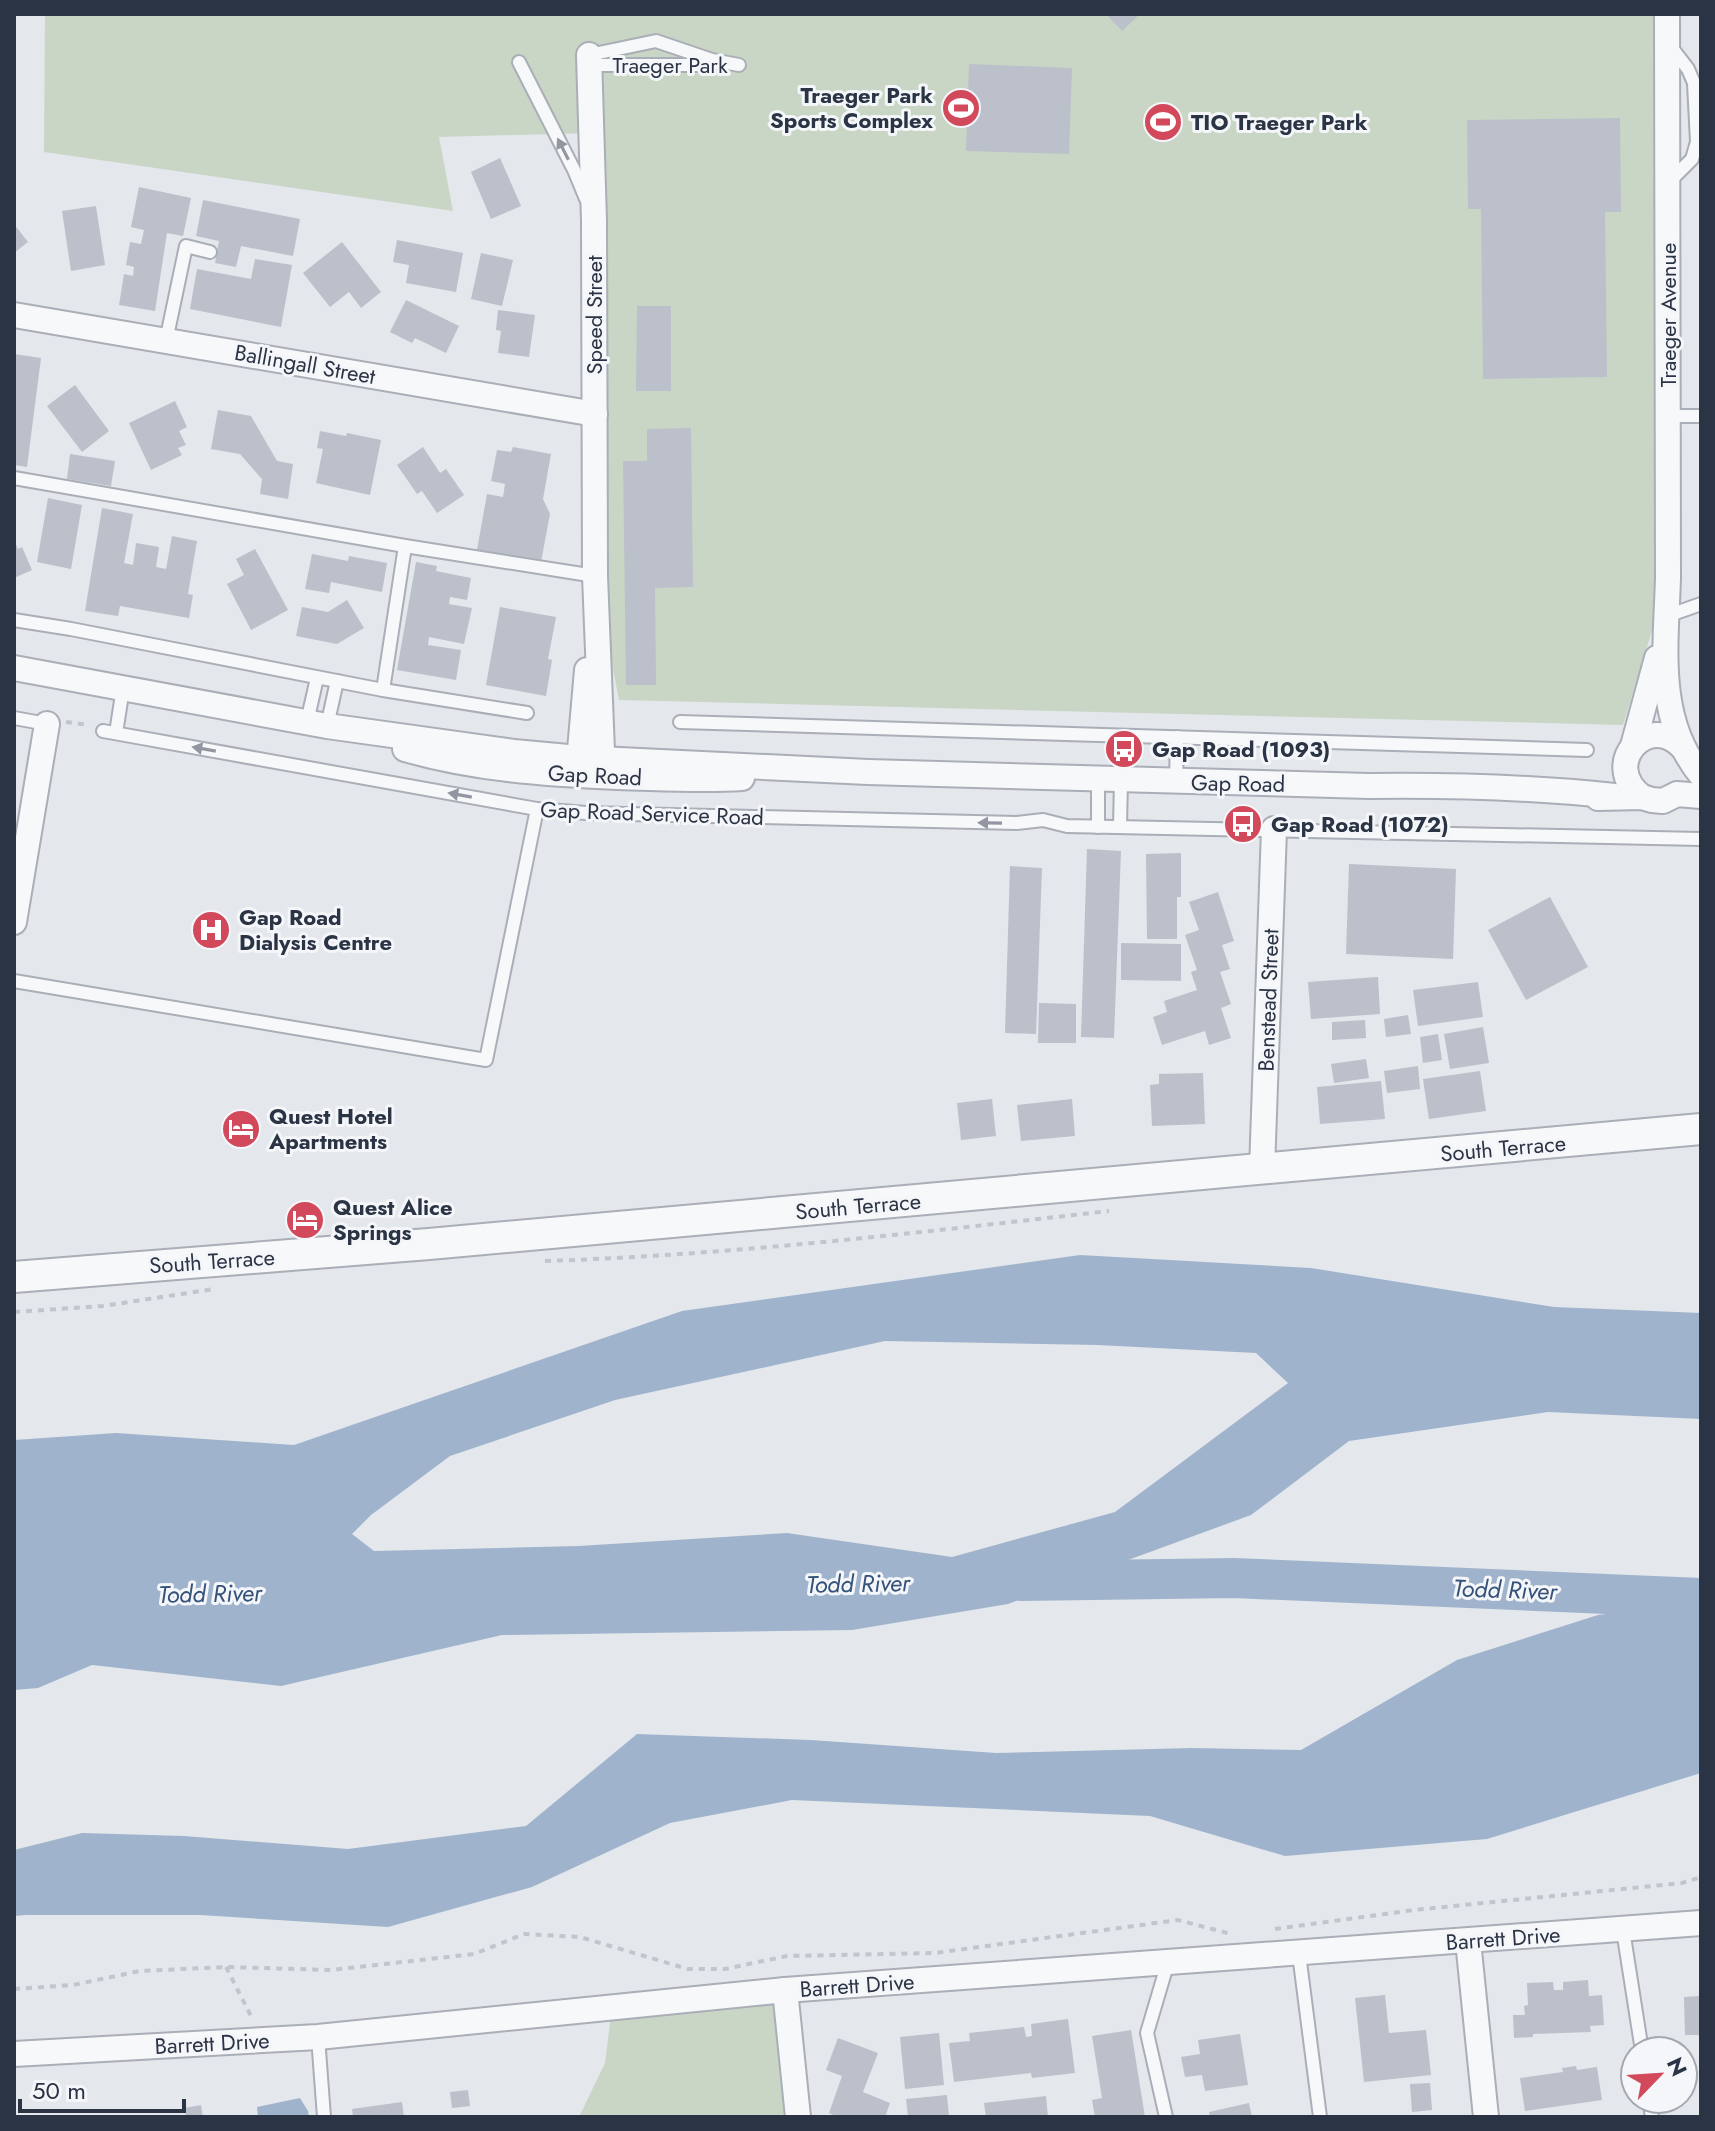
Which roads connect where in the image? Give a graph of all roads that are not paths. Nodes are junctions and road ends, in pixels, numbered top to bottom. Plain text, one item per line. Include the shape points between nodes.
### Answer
1 (1667, 14) edge
2 (589, 60) junction
3 (519, 62) dead end
4 (594, 221) junction
5 (210, 252) dead end
6 (14, 315) edge
7 (166, 341) junction
8 (595, 414) junction
9 (1668, 416) junction
10 (1701, 416) edge
11 (14, 478) edge
12 (405, 546) junction
13 (595, 576) junction
14 (1701, 604) edge
15 (1667, 616) junction
16 (14, 620) edge
17 (14, 668) edge
18 (317, 678) junction
19 (337, 681) junction
20 (123, 688) junction
21 (383, 690) junction
22 (527, 713) dead end
23 (14, 718) edge
24 (680, 722) dead end
25 (47, 724) joint
26 (317, 724) junction
27 (1177, 737) junction
28 (1587, 750) dead end
29 (1629, 754) junction
30 (1691, 760) edge
31 (591, 767) junction
32 (1110, 779) junction
33 (1176, 781) junction
34 (1369, 786) junction
35 (1564, 791) junction
36 (1689, 795) edge
37 (1614, 796) junction
38 (1642, 797) junction
39 (537, 809) junction
40 (1098, 827) junction
41 (1120, 827) junction
42 (1274, 829) junction
43 (1701, 839) edge
44 (14, 922) edge
45 (14, 981) edge
46 (1701, 1129) edge
47 (1262, 1170) junction
48 (14, 1277) edge
49 (1701, 1923) edge
50 (1623, 1930) junction
51 (1468, 1941) junction
52 (1299, 1954) junction
53 (1168, 1962) junction
54 (785, 1990) junction
55 (1639, 2035) edge
56 (318, 2037) junction
57 (14, 2054) edge
58 (324, 2117) edge
59 (798, 2117) edge
60 (1166, 2117) edge
61 (1320, 2117) edge
62 (1486, 2117) edge

1 - 9 street, Traeger Avenue
2 - 2 lane, Traeger Park via 656,41 739,65
2 - 4 street, Speed Street
4 -> 3 lane
4 - 8 street, Speed Street
5 - 7 lane via 186,246
6 - 7 street, Ballingall Street
7 - 8 street, Ballingall Street
8 - 13 street, Speed Street
9 - 10 lane
9 - 15 street, Traeger Avenue
11 - 12 lane
12 - 13 lane
12 - 21 lane
13 - 31 street, Speed Street
14 - 15 lane
15 - 29 street, Traeger Avenue
15 - 30 street, Traeger Avenue via 1667,698
16 - 18 lane
17 - 20 street, Gap Road
18 - 19 lane
18 - 26 lane
19 - 21 lane
19 - 26 lane
20 - 26 street, Gap Road
39 -> 20 lane, Gap Road Service Road via 110,732
21 - 22 lane
23 - 25 lane
24 - 27 lane
25 - 44 street
26 - 31 street, Gap Road via 438,759 489,767
27 - 28 lane
27 - 33 lane
29 - 30 street via 1642,739 1660,735 1677,741
29 - 35 street via 1596,782
29 - 38 street via 1628,782
30 - 36 street
31 - 32 street, Gap Road
32 - 33 street, Gap Road
32 - 40 lane
32 - 41 lane
33 - 34 street, Gap Road
34 - 35 street, Gap Road
34 - 37 street, Gap Road via 1447,799 1568,801
35 - 37 street, Gap Road
36 - 38 street, Gap Road via 1663,801
37 - 38 street, Gap Road
40 -> 39 lane, Gap Road Service Road via 1033,820
39 - 45 lane via 486,1060
40 - 41 lane, Gap Road Service Road
41 - 42 lane, Gap Road Service Road
42 - 43 lane, Gap Road Service Road
42 - 47 street, Benstead Street
46 - 47 street, South Terrace
47 - 48 street, South Terrace
49 - 50 street, Barrett Drive
50 - 51 street, Barrett Drive
50 - 55 lane
51 - 52 street, Barrett Drive
51 - 62 street
52 - 53 street, Barrett Drive
52 - 61 lane
53 - 54 street, Barrett Drive
53 - 60 lane via 1147,2033
54 - 56 street, Barrett Drive
54 - 59 street
56 - 57 street, Barrett Drive
56 - 58 lane

